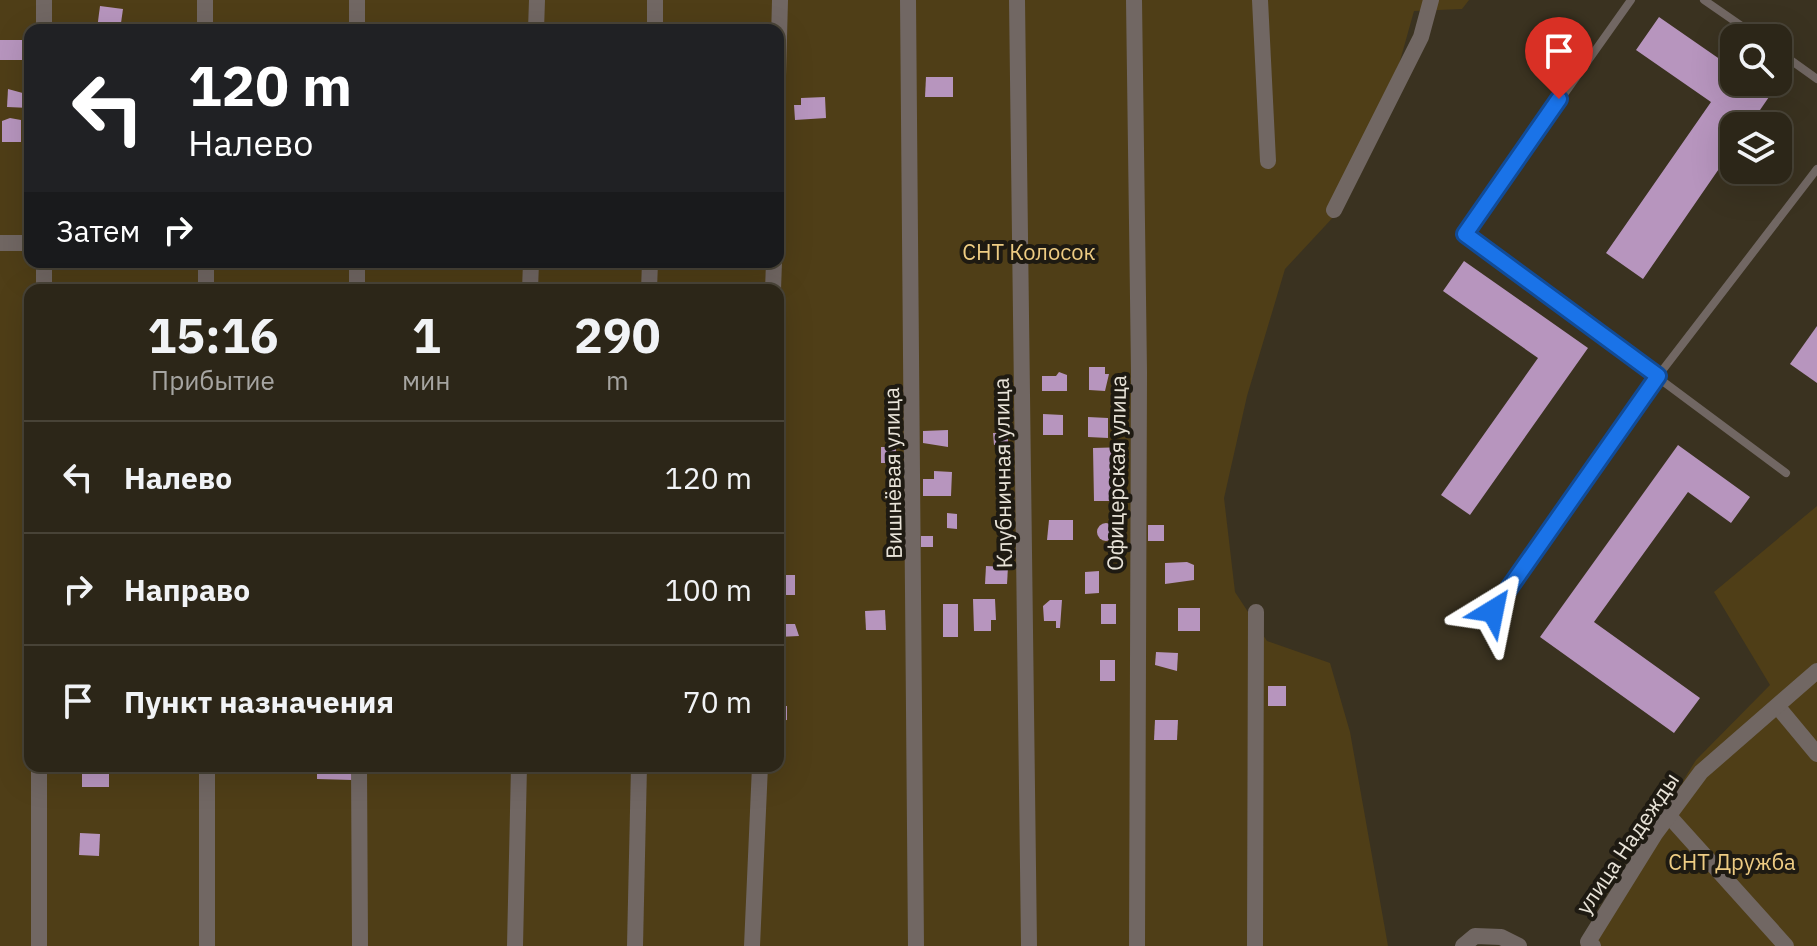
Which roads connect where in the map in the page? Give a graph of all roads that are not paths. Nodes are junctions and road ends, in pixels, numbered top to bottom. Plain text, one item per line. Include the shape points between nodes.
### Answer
1 (44, 0) edge
2 (205, 0) edge
3 (357, 0) edge
4 (537, 0) edge
5 (655, 0) edge
6 (780, 0) edge
7 (908, 0) edge
8 (1017, 0) edge
9 (1134, 0) edge
10 (1260, 0) edge
11 (1431, 0) edge
12 (1631, 0) edge
13 (1704, 0) edge
14 (44, 24) edge
15 (205, 24) edge
16 (357, 24) edge
17 (536, 24) edge
18 (655, 24) edge
19 (779, 24) edge
20 (1739, 24) edge
21 (1792, 61) edge
22 (1817, 79) edge
23 (1268, 161) dead end
24 (1817, 169) edge
25 (1334, 210) dead end
26 (0, 243) edge
27 (24, 243) edge
28 (1658, 376) junction
29 (1786, 473) dead end
30 (1493, 611) dead end
31 (1256, 612) dead end
32 (1817, 671) edge
33 (1778, 707) junction
34 (1817, 754) edge
35 (39, 772) edge
36 (207, 772) edge
37 (359, 772) edge
38 (519, 772) edge
39 (639, 772) edge
40 (760, 772) edge
41 (1669, 816) junction
42 (1587, 945) edge
43 (39, 946) edge
44 (207, 946) edge
45 (360, 946) edge
46 (515, 946) edge
47 (635, 946) edge
48 (752, 946) edge
49 (916, 946) edge
50 (1029, 946) edge
51 (1137, 946) edge
52 (1255, 946) edge
53 (1463, 946) edge
54 (1519, 946) edge
55 (1786, 946) edge

1 - 14 street
2 - 15 street
3 - 16 street
4 - 17 street
5 - 18 street
6 - 19 street
7 - 49 street, Вишнёвая улица
8 - 50 street, Клубничная улица
9 - 51 street, Офицерская улица
10 - 23 street
11 - 25 street via 1421,37
12 - 28 lane via 1465,234
13 - 20 lane
21 - 22 lane
24 - 28 lane
26 - 27 street
28 - 29 lane
28 - 30 lane
31 - 52 street
32 - 33 street, улица Надежды
33 - 34 street
33 - 41 street, улица Надежды via 1701,772
35 - 43 street
36 - 44 street
37 - 45 street
38 - 46 street
39 - 47 street
40 - 48 street
41 - 42 street, улица Надежды
41 - 55 street
53 - 54 street via 1475,936 1501,937

